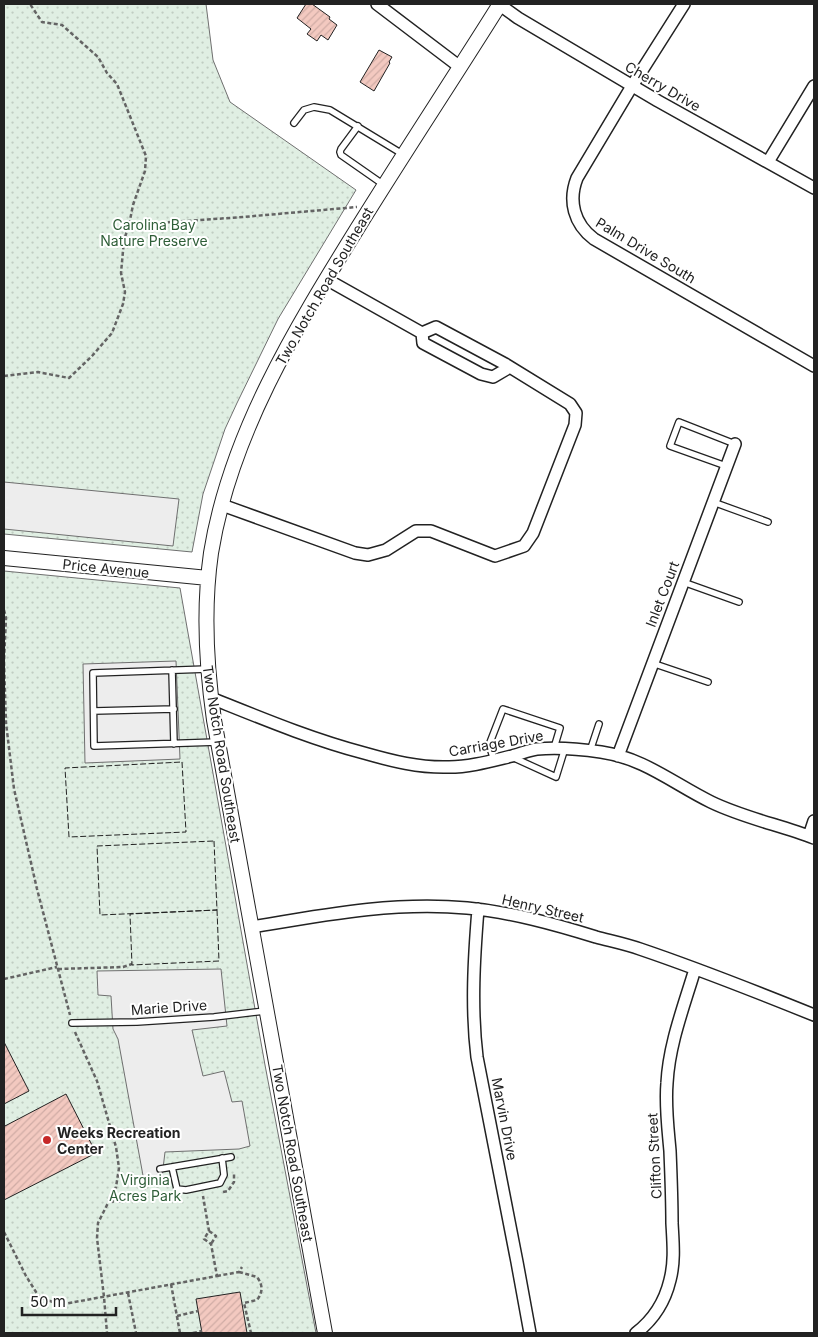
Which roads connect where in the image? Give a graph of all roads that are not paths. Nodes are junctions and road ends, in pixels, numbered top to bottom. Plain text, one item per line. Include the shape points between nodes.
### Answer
1 (377, 4) edge
2 (500, 4) edge
3 (684, 4) edge
4 (460, 67) junction
5 (632, 86) junction
6 (814, 86) edge
7 (294, 124) dead end
8 (358, 126) junction
9 (404, 155) junction
10 (768, 162) junction
11 (384, 185) junction
12 (814, 188) edge
13 (326, 280) junction
14 (422, 333) junction
15 (814, 366) edge
16 (510, 367) junction
17 (735, 444) joint
18 (726, 466) junction
19 (713, 502) junction
20 (222, 505) junction
21 (768, 522) dead end
22 (4, 558) edge
23 (208, 578) junction
24 (683, 582) junction
25 (739, 602) dead end
26 (652, 663) junction
27 (208, 669) junction
28 (172, 670) junction
29 (708, 682) dead end
30 (211, 698) junction
31 (174, 709) junction
32 (94, 711) junction
33 (599, 724) dead end
34 (218, 742) junction
35 (174, 744) junction
36 (560, 748) junction
37 (590, 751) junction
38 (510, 756) junction
39 (618, 756) junction
40 (494, 760) junction
41 (814, 821) edge
42 (812, 837) edge
43 (478, 909) junction
44 (252, 927) junction
45 (695, 969) junction
46 (267, 1011) junction
47 (814, 1015) edge
48 (72, 1023) road end
49 (231, 1157) dead end
50 (222, 1158) junction
51 (172, 1167) junction
52 (160, 1169) dead end
53 (325, 1333) edge
54 (530, 1333) edge
55 (636, 1333) edge

1 - 4 street
2 - 4 street, Two Notch Road Southeast
2 - 5 street, Cherry Drive
3 - 5 street, Palm Drive South
4 - 9 street, Two Notch Road Southeast
5 - 10 street, Cherry Drive
5 - 15 street, Palm Drive South via 574,186 572,203 582,227 594,239
6 - 10 street
7 - 8 lane via 304,110 320,107
8 - 9 lane
8 - 11 lane via 340,152
9 - 11 street, Two Notch Road Southeast
10 - 12 street, Cherry Drive
11 - 13 street, Two Notch Road Southeast
13 - 14 street
13 - 20 street, Two Notch Road Southeast via 297,328 255,411 233,466
14 - 16 street via 436,327
14 - 16 street via 423,343 481,374 493,377
16 - 20 street via 570,404 576,413 576,425 533,533 524,546 495,556 431,531 416,531 386,550 368,555
17 - 18 street, Inlet Court
17 - 18 lane via 679,422 670,446
18 - 19 street, Inlet Court
19 - 21 lane
19 - 24 street, Inlet Court
20 - 23 street, Two Notch Road Southeast
22 - 23 street, Price Avenue
23 - 27 street, Two Notch Road Southeast
24 - 25 lane
24 - 26 street, Inlet Court
26 - 29 lane
26 - 39 street, Inlet Court
27 - 28 lane
27 - 30 street, Two Notch Road Southeast
28 - 31 lane
28 - 32 lane via 93,673
30 - 34 street, Two Notch Road Southeast
30 - 40 street, Carriage Drive via 287,728 401,763 452,767
31 - 32 lane
31 - 35 lane
32 - 35 lane via 94,746
33 - 37 lane
34 - 35 lane
34 - 44 street, Two Notch Road Southeast
36 - 37 street, Carriage Drive
36 - 38 street, Carriage Drive
36 - 38 lane via 556,777
36 - 40 lane via 560,728 503,709 489,745
37 - 39 street, Carriage Drive
38 - 40 street, Carriage Drive
39 - 42 street, Carriage Drive via 651,768 712,802
41 - 42 street, Carriage Drive
43 - 44 street, Henry Street via 390,907
43 - 45 street, Henry Street via 554,924
43 - 54 street, Marvin Drive via 474,953 475,1036
44 - 46 street, Two Notch Road Southeast
45 - 47 street, Henry Street
45 - 55 street, Clifton Street via 674,1039 667,1081 673,1268 661,1304 654,1316
46 - 48 lane, Marie Drive via 137,1022
46 - 53 street, Two Notch Road Southeast
49 - 50 lane
50 - 51 lane
50 - 51 lane via 224,1175 220,1183 186,1190 176,1189
51 - 52 lane

